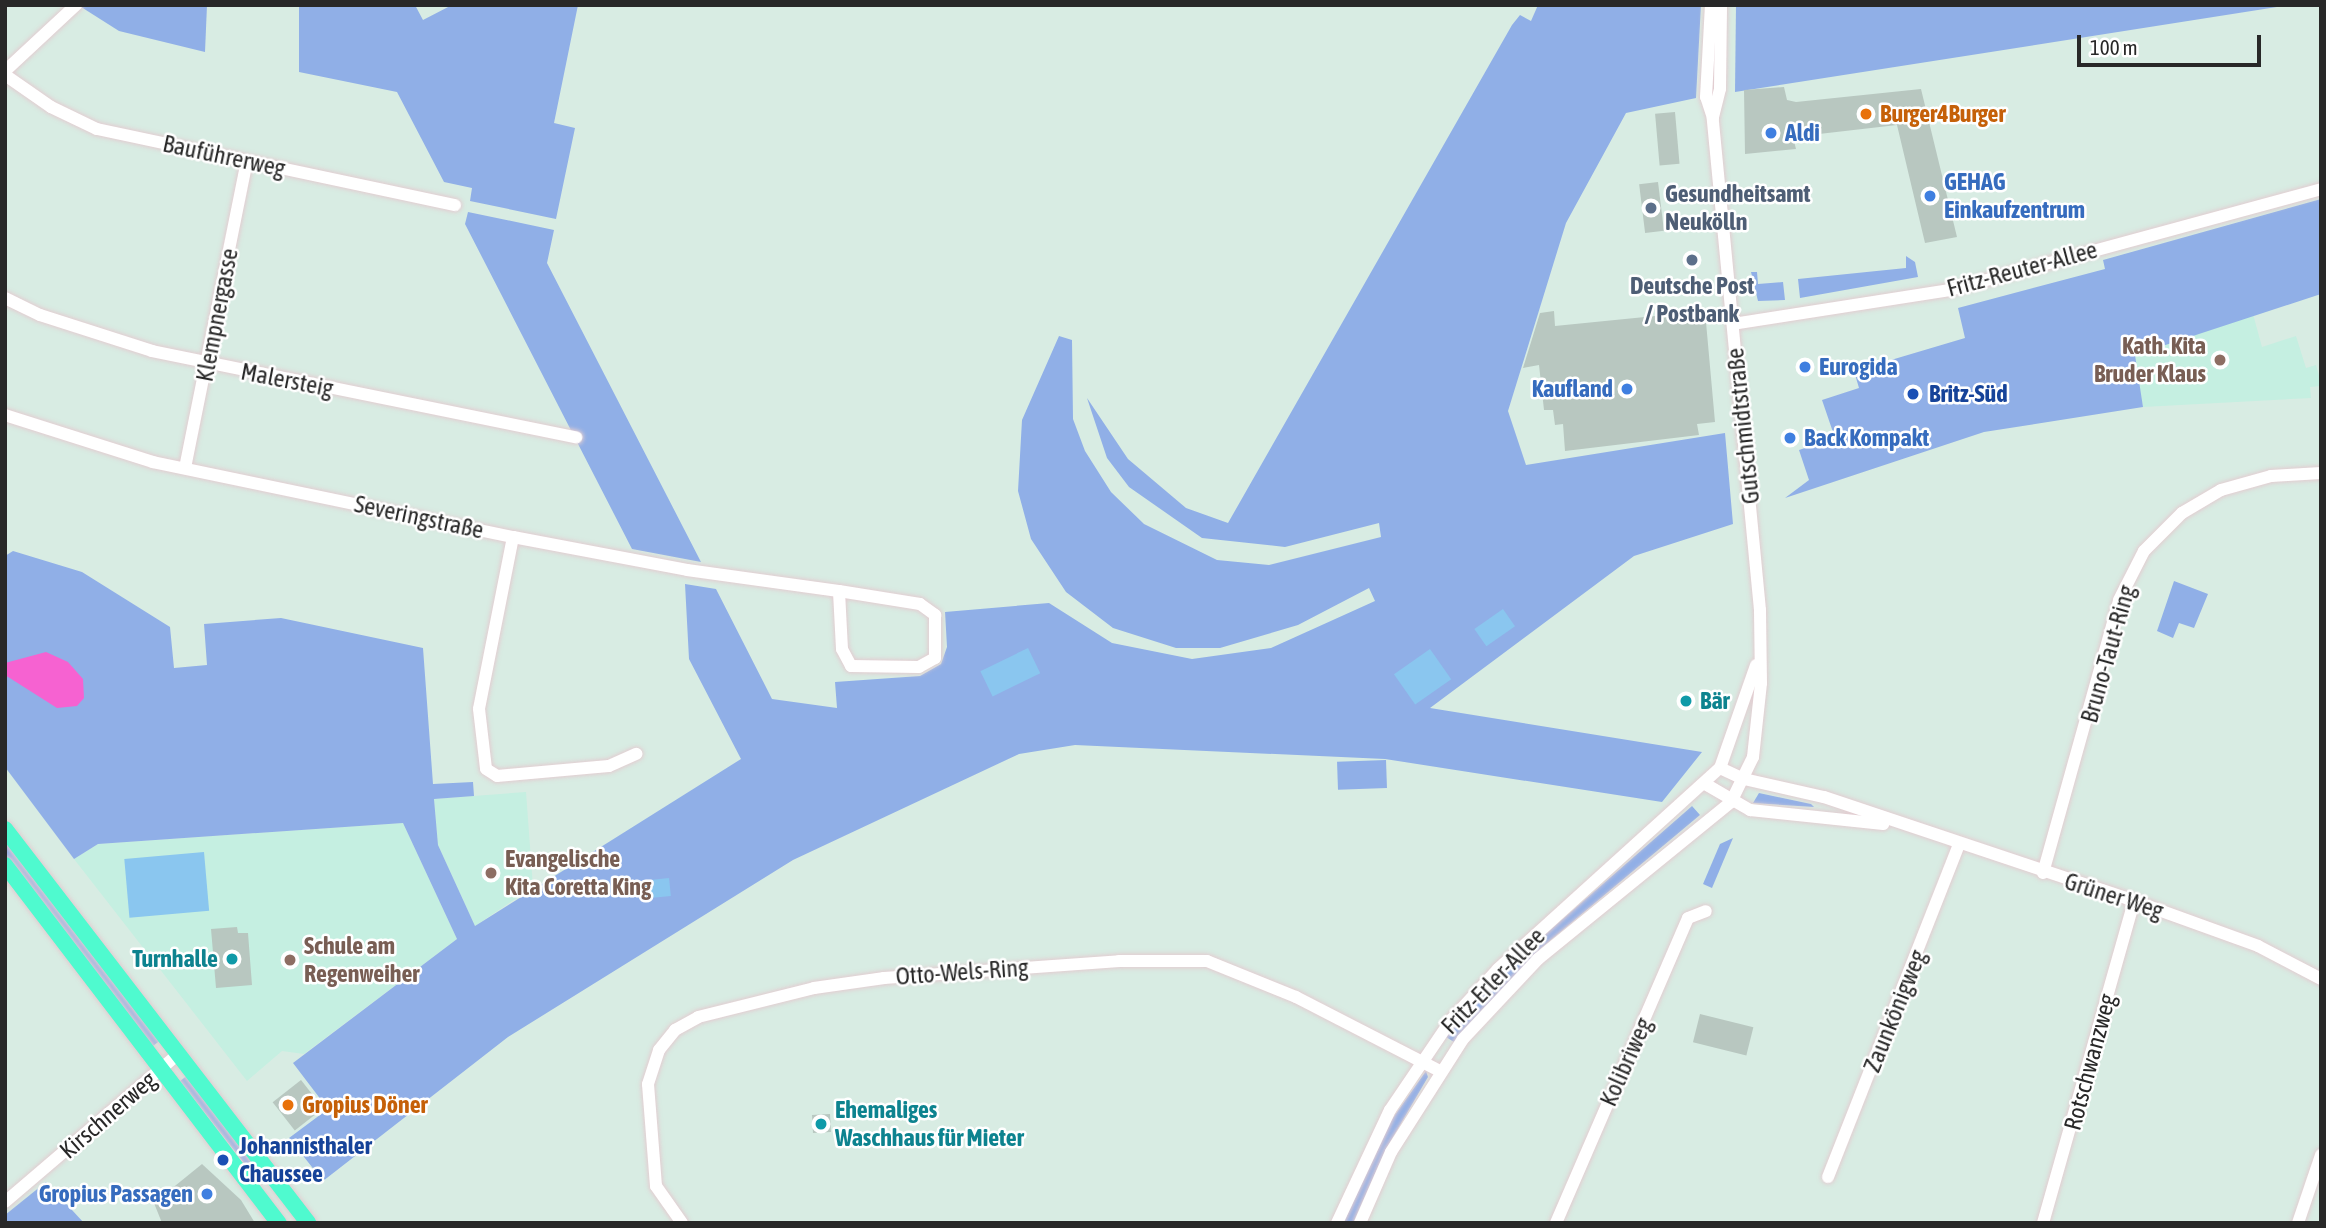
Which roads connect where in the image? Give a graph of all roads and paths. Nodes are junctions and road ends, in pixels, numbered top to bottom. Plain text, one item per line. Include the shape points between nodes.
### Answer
1 (76, 5) edge
2 (1711, 5) edge
3 (1721, 5) edge
4 (5, 73) edge
5 (1713, 118) junction
6 (247, 161) junction
7 (2316, 188) edge
8 (456, 205) dead end
9 (5, 298) edge
10 (1733, 324) junction
11 (207, 364) junction
12 (5, 415) edge
13 (576, 437) dead end
14 (185, 468) junction
15 (2321, 473) edge
16 (513, 537) junction
17 (839, 591) junction
18 (1760, 651) junction
19 (636, 754) dead end
20 (1720, 768) junction
21 (1744, 779) junction
22 (1707, 785) junction
23 (1731, 802) junction
24 (1901, 826) junction
25 (5, 829) edge
26 (1959, 845) junction
27 (5, 865) edge
28 (2043, 873) junction
29 (2134, 901) junction
30 (1706, 911) dead end
31 (2321, 979) edge
32 (178, 1054) junction
33 (1421, 1060) junction
34 (161, 1069) junction
35 (1440, 1071) junction
36 (2321, 1155) edge
37 (1828, 1177) dead end
38 (5, 1202) edge
39 (279, 1223) edge
40 (308, 1223) edge
41 (682, 1223) edge
42 (1337, 1223) edge
43 (1360, 1223) edge
44 (1556, 1223) edge
45 (2043, 1223) edge
46 (2298, 1223) edge

1 - 4 street
2 - 5 street, Gutschmidtstraße via 1706,97
3 - 5 street, Gutschmidtstraße via 1720,89
4 - 6 street, Bauführerweg via 61,113 97,129
5 - 10 street, Gutschmidtstraße
6 - 8 street, Bauführerweg
6 - 11 street, Klempnergasse
7 - 10 street, Fritz-Reuter-Allee via 1950,290
9 - 11 street, Malersteig via 117,341
10 - 18 street, Gutschmidtstraße
11 - 13 street, Malersteig
11 - 14 street, Klempnergasse
12 - 14 street, Severingstraße via 121,454
14 - 16 street, Severingstraße
15 - 28 street, Bruno-Taut-Ring via 2261,478 2221,490 2182,513 2144,551 2119,600
16 - 17 street, Severingstraße via 687,570
16 - 19 street via 479,709 486,769 497,776 609,766
17 - 17 street, Severingstraße via 930,608 935,618 935,658 919,667 851,666 842,649
18 - 20 street, Gutschmidtstraße via 1744,714
18 - 21 street, Gutschmidtstraße via 1758,716
20 - 21 street
20 - 22 street, Fritz-Erler-Allee
21 - 23 street, Fritz-Erler-Allee
21 - 24 street, Grüner Weg via 1824,797
22 - 23 street
22 - 33 street, Fritz-Erler-Allee via 1498,969
23 - 24 street, Grüner Weg via 1750,810
23 - 35 street, Fritz-Erler-Allee via 1538,959 1489,1008
24 - 26 street, Grüner Weg
25 - 32 main road
26 - 28 street, Grüner Weg
26 - 37 street, Zaunkönigweg
27 - 34 main road
28 - 29 street, Grüner Weg
29 - 31 street, Grüner Weg via 2258,946
29 - 45 street, Rotschwanzweg
30 - 44 street, Kolibriweg via 1688,918
32 - 34 street, Kirschnerweg
32 - 40 main road
33 - 35 street, Otto-Wels-Ring
33 - 41 street, Otto-Wels-Ring via 1247,974 1207,961 1131,960 884,978 814,988 698,1017 675,1030 659,1051 648,1084 654,1173 661,1198
33 - 42 street, Fritz-Erler-Allee via 1361,1164
34 - 38 street, Kirschnerweg
34 - 39 main road
35 - 43 street, Fritz-Erler-Allee via 1391,1152
36 - 46 street

